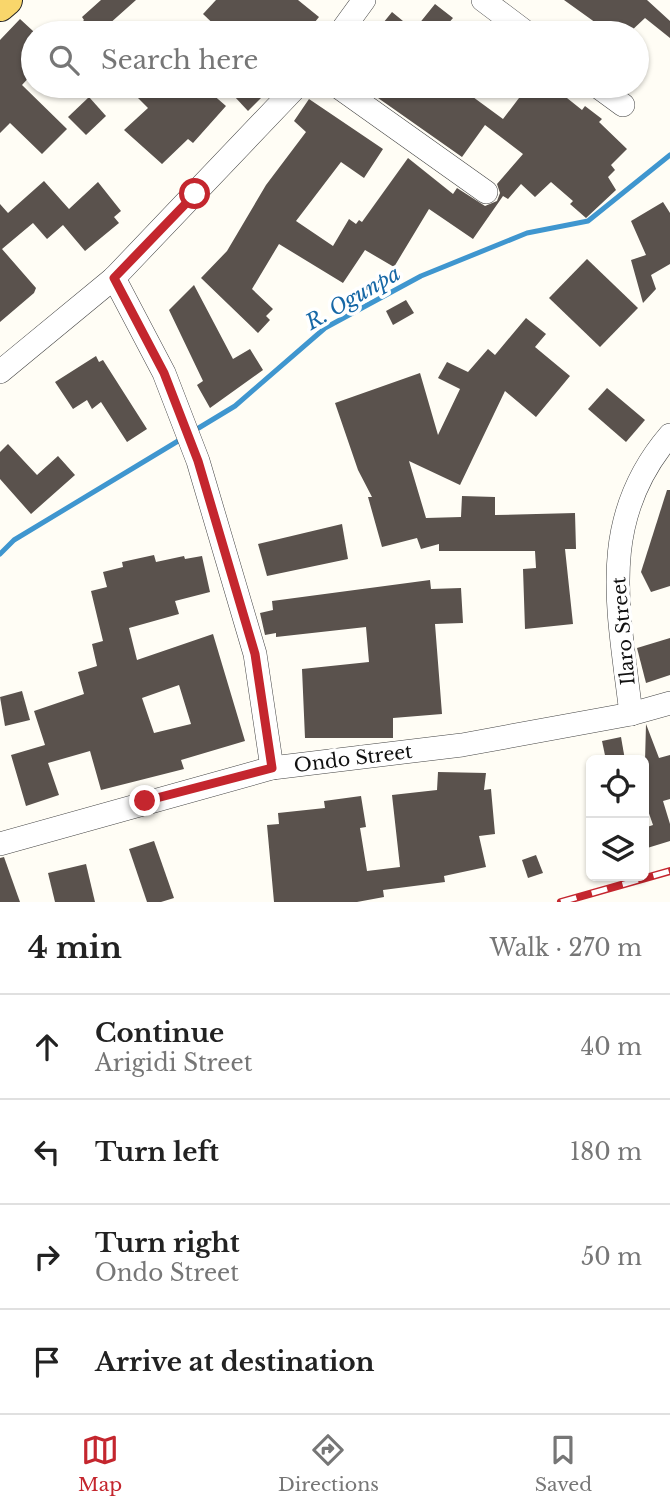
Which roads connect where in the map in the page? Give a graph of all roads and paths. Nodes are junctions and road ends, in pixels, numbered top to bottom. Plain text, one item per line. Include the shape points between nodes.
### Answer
1 (7, 0) edge
2 (364, 0) edge
3 (483, 0) edge
4 (0, 6) edge
5 (349, 21) edge
6 (511, 21) edge
7 (286, 98) edge
8 (354, 98) edge
9 (613, 98) edge
10 (622, 105) dead end
11 (486, 192) dead end
12 (114, 278) junction
13 (0, 372) edge
14 (670, 435) edge
15 (670, 703) edge
16 (631, 714) junction
17 (272, 768) junction
18 (0, 844) edge

1 - 4 main road
2 - 5 street
3 - 6 street
7 - 12 street
8 - 11 street
9 - 10 street
12 - 13 street
12 - 17 street via 164,373 198,461 255,654
14 - 16 street, Ilaro Street via 635,489 621,528 616,577
15 - 16 street, Ondo Street
16 - 17 street, Ondo Street via 462,745
17 - 18 street, Ondo Street

